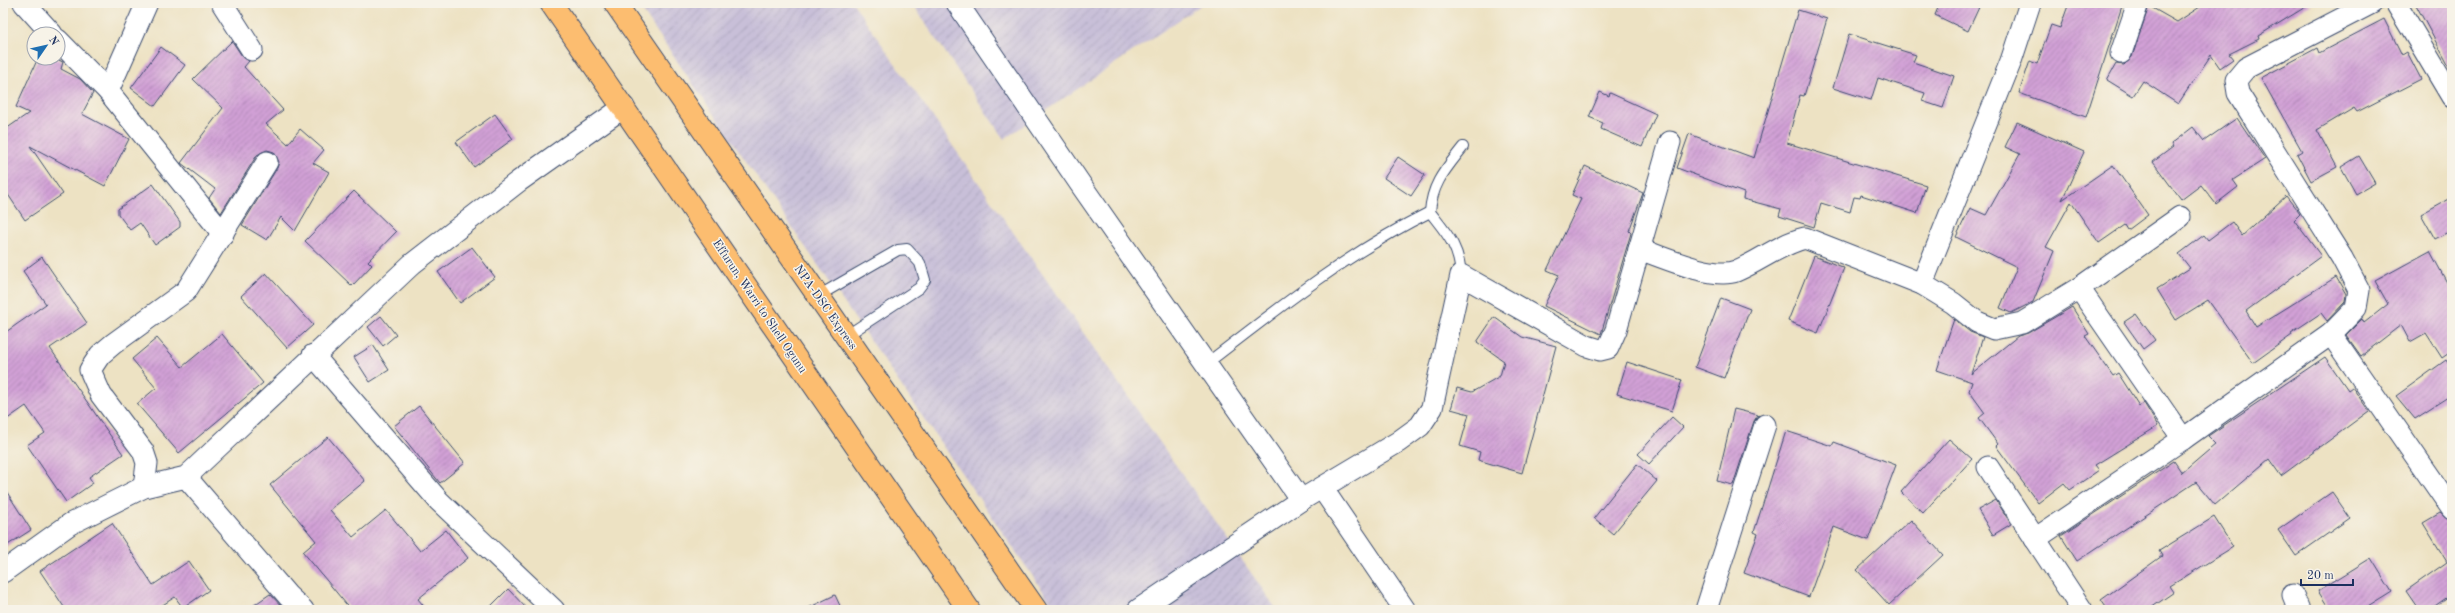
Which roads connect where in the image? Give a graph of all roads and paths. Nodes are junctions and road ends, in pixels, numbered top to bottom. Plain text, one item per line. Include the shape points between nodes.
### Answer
1 (24, 3) edge
2 (147, 3) edge
3 (222, 3) edge
4 (551, 3) edge
5 (615, 3) edge
6 (957, 3) edge
7 (2030, 3) edge
8 (2138, 3) edge
9 (2372, 3) edge
10 (2396, 3) edge
11 (45, 26) edge
12 (66, 48) edge
13 (252, 50) dead end
14 (2121, 53) dead end
15 (108, 91) junction
16 (2452, 97) edge
17 (624, 107) junction
18 (1670, 142) dead end
19 (1463, 146) dead end
20 (268, 162) dead end
21 (1430, 212) junction
22 (2180, 217) dead end
23 (223, 234) junction
24 (1639, 249) junction
25 (1461, 275) junction
26 (1922, 284) junction
27 (2079, 288) junction
28 (818, 296) junction
29 (2331, 334) junction
30 (846, 336) junction
31 (313, 355) junction
32 (1206, 364) junction
33 (1765, 425) dead end
34 (2183, 439) junction
35 (1988, 467) dead end
36 (186, 477) junction
37 (144, 487) junction
38 (1322, 488) junction
39 (1301, 500) junction
40 (2452, 509) edge
41 (2035, 539) junction
42 (3, 572) edge
43 (303, 610) edge
44 (554, 610) edge
45 (969, 610) edge
46 (1036, 610) edge
47 (1138, 610) edge
48 (1405, 610) edge
49 (1706, 610) edge
50 (2082, 610) edge

1 - 11 street
2 - 15 street
3 - 13 street
4 - 17 main road, Effurun, Warri to Shell Ogunu
5 - 28 main road, NPA-DSC Express
6 - 32 street
7 - 26 street via 2011,61
8 - 14 street
9 - 29 street via 2246,68 2236,80 2238,93 2342,258 2359,290 2356,308
10 - 16 street
12 - 15 street
15 - 23 street
17 - 31 street via 519,181 412,264
17 - 45 main road, Effurun, Warri to Shell Ogunu
18 - 24 street
19 - 21 lane via 1437,182 1431,195
20 - 23 street
21 - 25 lane via 1453,241 1460,260
21 - 32 lane via 1399,228 1300,292
22 - 27 street
23 - 37 street via 186,291 113,344 100,355 90,370 101,395 143,451 147,464
24 - 25 street via 1616,330 1608,348 1600,350 1587,346
24 - 26 street via 1712,272 1735,271 1788,242 1805,238
25 - 38 street via 1432,408 1420,426 1398,442
26 - 27 street via 1977,322 1994,329 2022,323
27 - 34 street
28 - 30 main road, NPA-DSC Express
28 - 30 lane via 898,250 907,250 920,263 925,280 919,288
29 - 34 street
29 - 40 street
30 - 46 main road, NPA-DSC Express
31 - 36 street
31 - 44 street via 439,501
32 - 39 street
33 - 49 street
34 - 41 street
35 - 41 street
36 - 37 street
36 - 43 street via 288,596
37 - 42 street via 70,524
38 - 39 street
38 - 48 street
39 - 47 street
41 - 50 street

